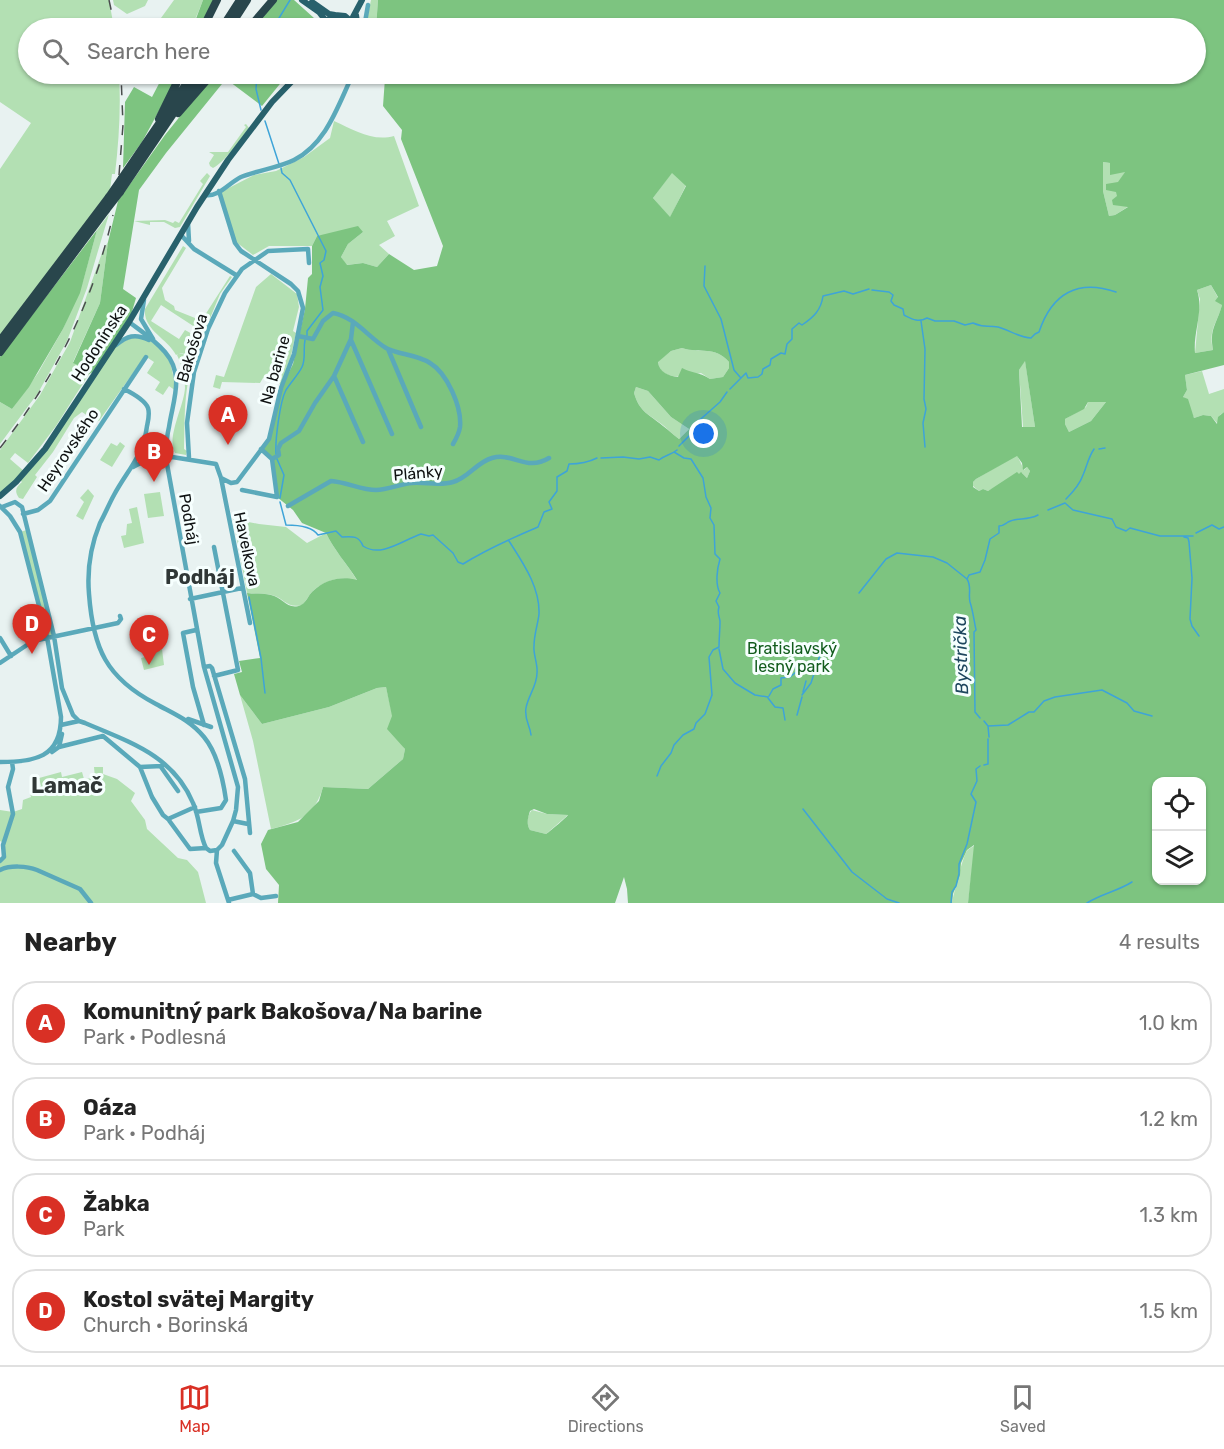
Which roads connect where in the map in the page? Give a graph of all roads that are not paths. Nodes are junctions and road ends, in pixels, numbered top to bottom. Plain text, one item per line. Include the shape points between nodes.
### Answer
1 (218, 0) edge
2 (240, 0) edge
3 (247, 0) edge
4 (273, 0) edge
5 (302, 0) edge
6 (309, 0) edge
7 (360, 0) edge
8 (368, 5) dead end
9 (335, 15) junction
10 (343, 15) junction
11 (208, 18) edge
12 (228, 18) edge
13 (235, 18) edge
14 (258, 18) edge
15 (321, 18) edge
16 (332, 18) edge
17 (346, 18) edge
18 (354, 18) edge
19 (366, 18) edge
20 (176, 84) edge
21 (186, 84) edge
22 (193, 84) edge
23 (204, 84) edge
24 (289, 84) edge
25 (348, 84) edge
26 (169, 120) junction
27 (153, 134) junction
28 (219, 191) junction
29 (205, 195) junction
30 (188, 223) junction
31 (181, 235) junction
32 (189, 244) junction
33 (256, 260) junction
34 (309, 263) dead end
35 (62, 266) junction
36 (236, 275) junction
37 (54, 277) junction
38 (144, 298) junction
39 (129, 322) junction
40 (353, 322) junction
41 (298, 336) junction
42 (351, 339) junction
43 (0, 341) edge
44 (157, 343) junction
45 (112, 348) junction
46 (388, 349) junction
47 (0, 352) edge
48 (146, 357) dead end
49 (334, 376) junction
50 (124, 388) junction
51 (421, 427) dead end
52 (392, 434) dead end
53 (363, 442) dead end
54 (453, 444) dead end
55 (261, 449) junction
56 (142, 451) junction
57 (166, 456) junction
58 (275, 457) junction
59 (150, 458) junction
60 (189, 458) junction
61 (549, 458) dead end
62 (133, 467) junction
63 (221, 478) junction
64 (243, 490) dead end
65 (0, 496) edge
66 (1, 507) edge
67 (288, 507) dead end
68 (23, 514) junction
69 (214, 547) dead end
70 (242, 588) junction
71 (222, 593) junction
72 (190, 599) junction
73 (120, 615) dead end
74 (250, 623) dead end
75 (93, 628) junction
76 (196, 630) junction
77 (50, 636) junction
78 (0, 638) edge
79 (11, 656) junction
80 (0, 663) edge
81 (204, 667) junction
82 (214, 676) junction
83 (73, 716) junction
84 (61, 717) junction
85 (185, 718) junction
86 (79, 721) junction
87 (204, 724) junction
88 (220, 725) junction
89 (61, 727) junction
90 (211, 728) junction
91 (104, 734) junction
92 (204, 736) junction
93 (58, 747) junction
94 (52, 752) dead end
95 (23, 761) junction
96 (0, 762) edge
97 (12, 762) junction
98 (162, 765) junction
99 (140, 767) junction
100 (13, 769) junction
101 (178, 791) dead end
102 (196, 809) junction
103 (168, 819) junction
104 (233, 821) junction
105 (248, 824) junction
106 (250, 833) dead end
107 (206, 848) junction
108 (217, 850) junction
109 (234, 851) dead end
110 (0, 861) edge
111 (0, 870) edge
112 (253, 894) junction
113 (276, 896) dead end
114 (229, 901) edge
115 (261, 901) edge
116 (91, 903) edge

1 - 11 highway
2 - 12 highway
3 - 13 highway
4 - 14 highway
5 - 15 main road
6 - 9 main road
7 - 10 main road
7 - 18 main road
8 - 19 street
9 - 10 main road
9 - 16 main road
10 - 17 main road
20 - 27 highway
21 - 27 highway
22 - 26 highway
23 - 26 highway
24 - 29 main road, Hodonínska
25 - 28 street via 322,137 303,154 240,177
26 - 35 highway, bridge via 120,192
27 - 35 highway, bridge
28 - 29 street
28 - 33 street, Na barine via 235,243
29 - 30 main road, Hodonínska
30 - 31 main road, Hodonínska
30 - 32 street
31 - 32 street
31 - 38 main road, Hodonínska
32 - 36 street
33 - 34 street, Bakošova via 268,251 308,249
33 - 36 street, Bakošova
33 - 41 street, Na barine via 298,291 303,308
35 - 37 highway
36 - 60 street, Bakošova via 216,310 194,372 187,423
37 - 43 highway
37 - 47 highway
38 - 39 main road, Hodonínska
38 - 44 street via 142,321
39 - 44 street, Podháj
39 - 45 main road, Hodonínska
40 - 41 street, Plánky via 345,315 333,313 323,321 314,339
40 - 42 street
40 - 46 street, Plánky
41 - 55 street, Na barine via 269,439
42 - 49 street
42 - 52 street
44 - 45 street via 133,335
44 - 57 street, Podháj via 171,360 177,378
45 - 65 main road, Hodonínska via 45,449
46 - 51 street, Plánky
46 - 54 street, Plánky via 432,363 446,379 460,425
48 - 50 street, Heyrovského
49 - 53 street
49 - 58 street via 299,430 280,443
50 - 56 street via 147,405 149,411
50 - 68 street, Heyrovského via 46,505
55 - 58 street
55 - 63 street, Na barine via 236,483
56 - 59 street
56 - 62 street
57 - 59 street
57 - 60 street
57 - 72 street, Podháj
58 - 64 street, Havelkova via 277,497
59 - 62 street
60 - 63 street via 216,464
61 - 67 street, Plánky via 539,464 493,458 452,483 412,483 376,490 331,481
62 - 75 street via 99,526 90,561
63 - 70 street, Havelkova
66 - 68 street via 18,503
66 - 77 street via 20,532
68 - 77 street
69 - 71 street
70 - 71 street
70 - 74 street, Havelkova
71 - 72 street
71 - 82 street via 238,670
72 - 76 street, Podháj
73 - 75 street via 118,623
75 - 77 street
75 - 85 street via 102,657 130,689
76 - 81 street, Podháj
76 - 87 street via 183,633
77 - 79 street via 33,641
77 - 83 street
77 - 84 street
78 - 79 street
79 - 80 street
81 - 82 street via 210,666
81 - 88 street, Podháj
82 - 105 street via 245,779
83 - 84 street
83 - 86 street
84 - 89 street
85 - 87 street
85 - 92 street
86 - 89 street
86 - 91 street
87 - 90 street
88 - 90 street
88 - 104 street, Podháj via 238,787
89 - 93 street
89 - 95 street via 45,755
90 - 92 street
91 - 93 street
91 - 98 street via 138,745
91 - 99 street
92 - 102 street via 219,767 226,800 221,808
93 - 94 street
95 - 97 street
95 - 100 street
96 - 97 street
97 - 100 street
98 - 99 street
98 - 101 street
98 - 102 street via 184,785
99 - 103 street via 152,796
100 - 110 street via 8,787 13,814
102 - 103 street
102 - 107 street
103 - 107 street via 190,849
104 - 105 street
104 - 108 street, Podháj
105 - 106 street
107 - 108 street
108 - 114 street via 216,863
109 - 112 street via 250,873
111 - 116 street via 30,868 44,873 80,889
112 - 114 street
112 - 115 street
113 - 115 street

